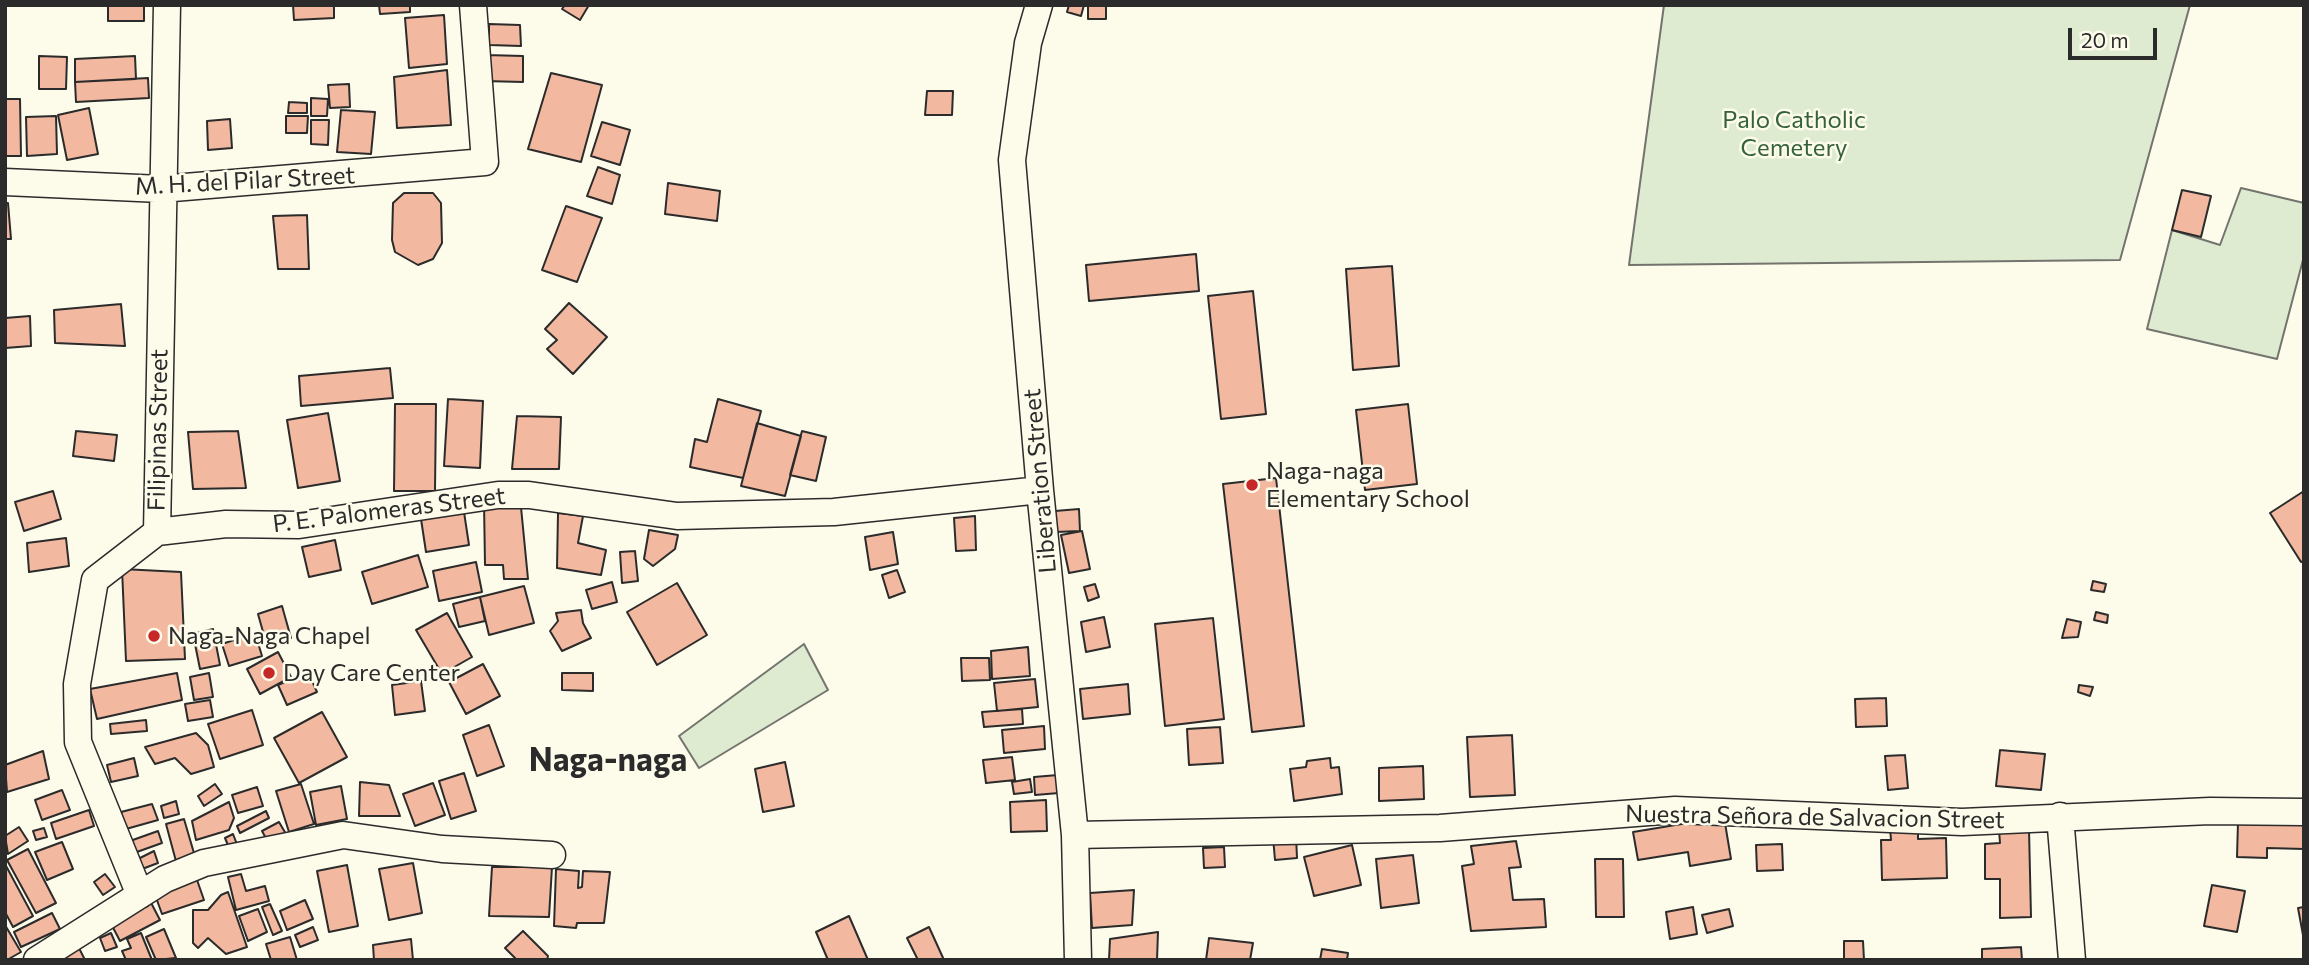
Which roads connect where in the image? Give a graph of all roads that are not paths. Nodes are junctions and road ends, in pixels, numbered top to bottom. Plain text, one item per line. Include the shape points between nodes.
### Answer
1 (167, 5) edge
2 (473, 5) edge
3 (1039, 5) edge
4 (5, 182) edge
5 (161, 190) junction
6 (1040, 491) junction
7 (157, 532) junction
8 (2304, 812) edge
9 (2060, 816) junction
10 (1075, 835) junction
11 (552, 855) dead end
12 (140, 895) junction
13 (37, 960) edge
14 (1078, 960) edge
15 (2072, 960) edge

1 - 5 street, Filipinas Street
2 - 5 street, M. H. del Pilar Street via 485,162
3 - 6 street, Liberation Street via 1028,43 1012,160
4 - 5 street, M. H. del Pilar Street
5 - 7 street, Filipinas Street
6 - 7 street, P. E. Palomeras Street via 834,512 677,516 529,495 498,495 299,526 226,524
6 - 10 street, Liberation Street
7 - 12 street, Filipinas Street via 95,580 77,684 78,743
8 - 9 street, Nuestra Señora de Salvacion Street
9 - 10 street, Nuestra Señora de Salvacion Street via 1962,821 1675,810 1440,828
9 - 15 street
10 - 14 street, Liberation Street
11 - 12 street via 442,849 343,835 204,863
12 - 13 street

